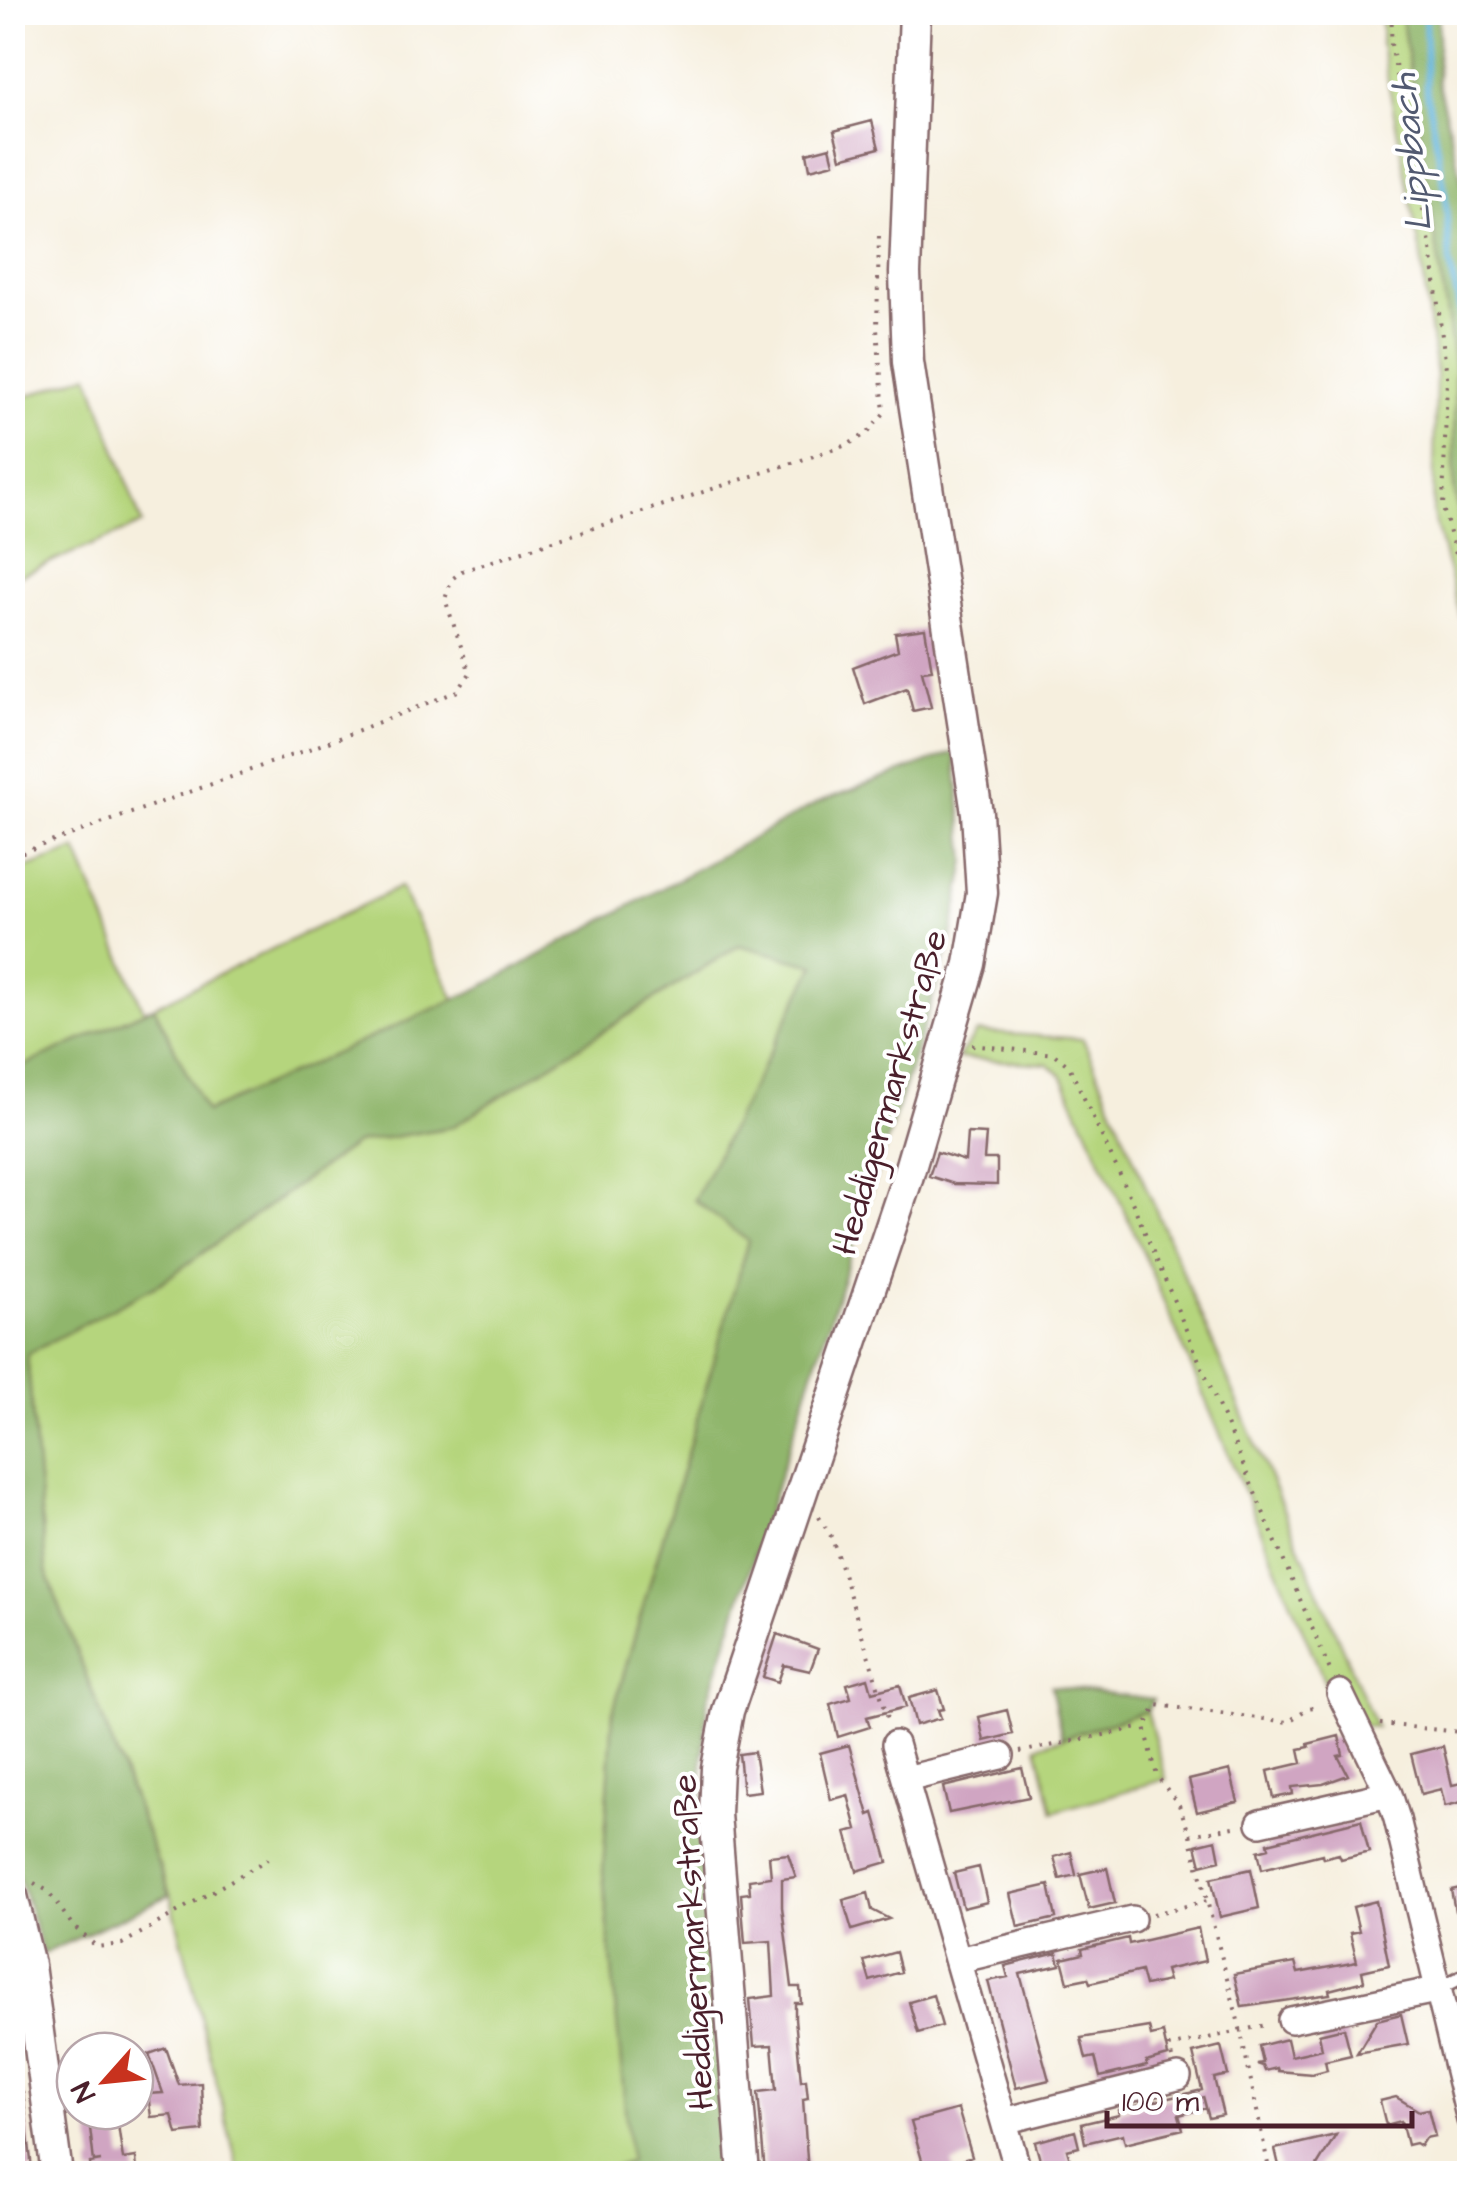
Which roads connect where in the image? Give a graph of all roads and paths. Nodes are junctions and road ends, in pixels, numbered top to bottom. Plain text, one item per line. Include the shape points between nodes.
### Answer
1 (915, 12) edge
2 (1392, 12) edge
3 (880, 231) dead end
4 (1470, 605) edge
5 (12, 856) edge
6 (948, 1042) junction
7 (799, 1499) junction
8 (1346, 1705) junction
9 (1145, 1726) junction
10 (1470, 1733) edge
11 (895, 1744) joint
12 (1044, 1749) dead end
13 (1001, 1756) dead end
14 (906, 1779) junction
15 (1389, 1794) junction
16 (1260, 1822) joint
17 (1190, 1835) junction
18 (268, 1859) dead end
19 (20, 1888) edge
20 (1207, 1901) junction
21 (1132, 1919) joint
22 (958, 1960) junction
23 (1470, 1972) edge
24 (1436, 1990) junction
25 (1291, 2020) joint
26 (1240, 2028) junction
27 (1464, 2073) edge
28 (1178, 2077) joint
29 (1470, 2120) edge
30 (1004, 2122) junction
31 (57, 2174) edge
32 (744, 2174) edge
33 (1019, 2174) edge
34 (1270, 2174) edge

1 - 6 street, Heddigermarkstraße via 908,362 977,813 982,893
2 - 4 path via 1391,44 1431,250 1446,376 1443,508
3 - 5 path via 884,412 868,433 462,571 445,599 470,673 458,691
6 - 7 street, Heddigermarkstraße
6 - 8 path via 1054,1054 1070,1066
7 - 11 path via 832,1538
7 - 32 street, Heddigermarkstraße via 728,1711 717,1768 715,1814
8 - 9 path via 1308,1708 1288,1722 1157,1705
8 - 10 path
8 - 15 street
9 - 12 path
9 - 17 path via 1157,1776 1179,1805
11 - 14 street
13 - 14 street
14 - 22 street
15 - 16 street
15 - 24 street
16 - 17 path
17 - 20 path
18 - 19 path via 122,1944 97,1946 72,1926 48,1891
19 - 31 street
20 - 21 path
20 - 26 path
21 - 22 street
22 - 30 street
23 - 24 lane
24 - 25 street
24 - 27 street
25 - 26 path
26 - 28 path via 1169,2046
26 - 34 path
27 - 29 street
28 - 30 street
30 - 33 street

